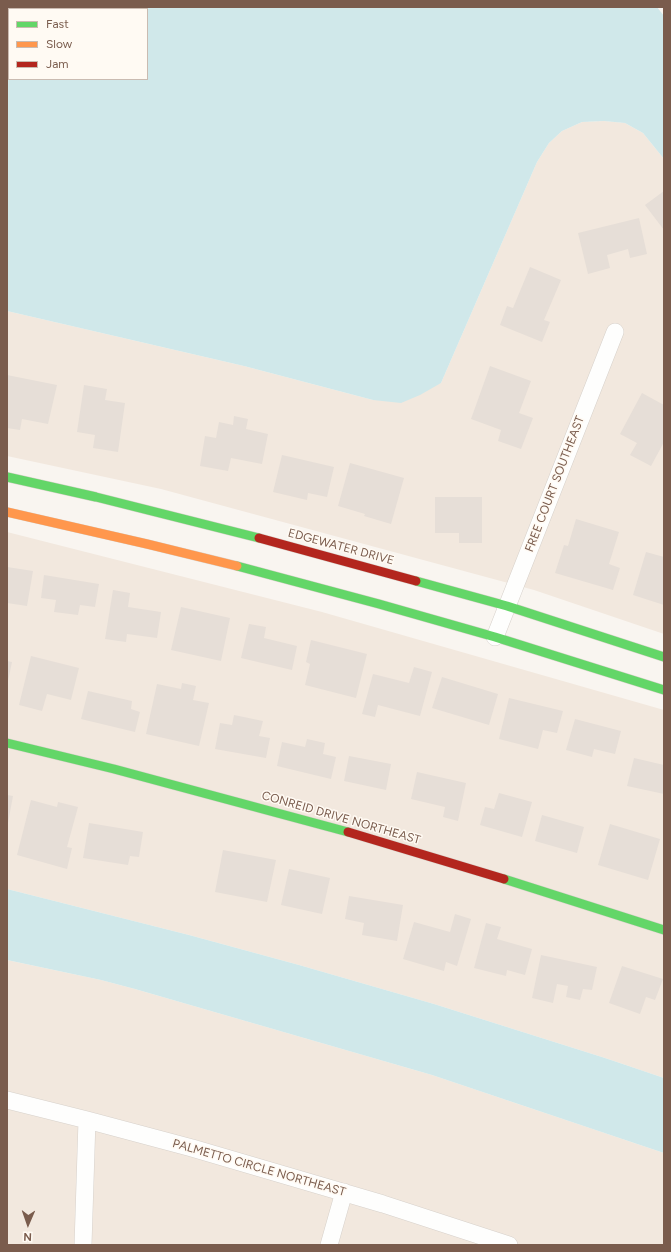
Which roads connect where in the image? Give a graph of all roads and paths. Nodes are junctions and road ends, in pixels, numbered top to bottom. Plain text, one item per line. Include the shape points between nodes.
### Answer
1 (615, 332) dead end
2 (7, 477) edge
3 (10, 510) edge
4 (507, 606) junction
5 (495, 637) junction
6 (664, 657) edge
7 (664, 690) edge
8 (7, 743) edge
9 (664, 930) edge
10 (7, 1100) edge
11 (87, 1120) junction
12 (344, 1192) junction
13 (83, 1245) edge
14 (329, 1245) edge
15 (509, 1245) edge

1 - 4 street, FREE COURT SOUTHEAST
2 - 4 street, EDGEWATER DRIVE via 19,484 96,497 296,547
3 - 5 street via 263,573
4 - 5 street, FREE COURT SOUTHEAST
4 - 6 street, EDGEWATER DRIVE
5 - 7 street
8 - 9 street, CONREID DRIVE NORTHEAST via 335,828
10 - 11 street, PALMETTO CIRCLE NORTHEAST
11 - 12 street, PALMETTO CIRCLE NORTHEAST
11 - 13 street
12 - 14 street
12 - 15 street, PALMETTO CIRCLE NORTHEAST

